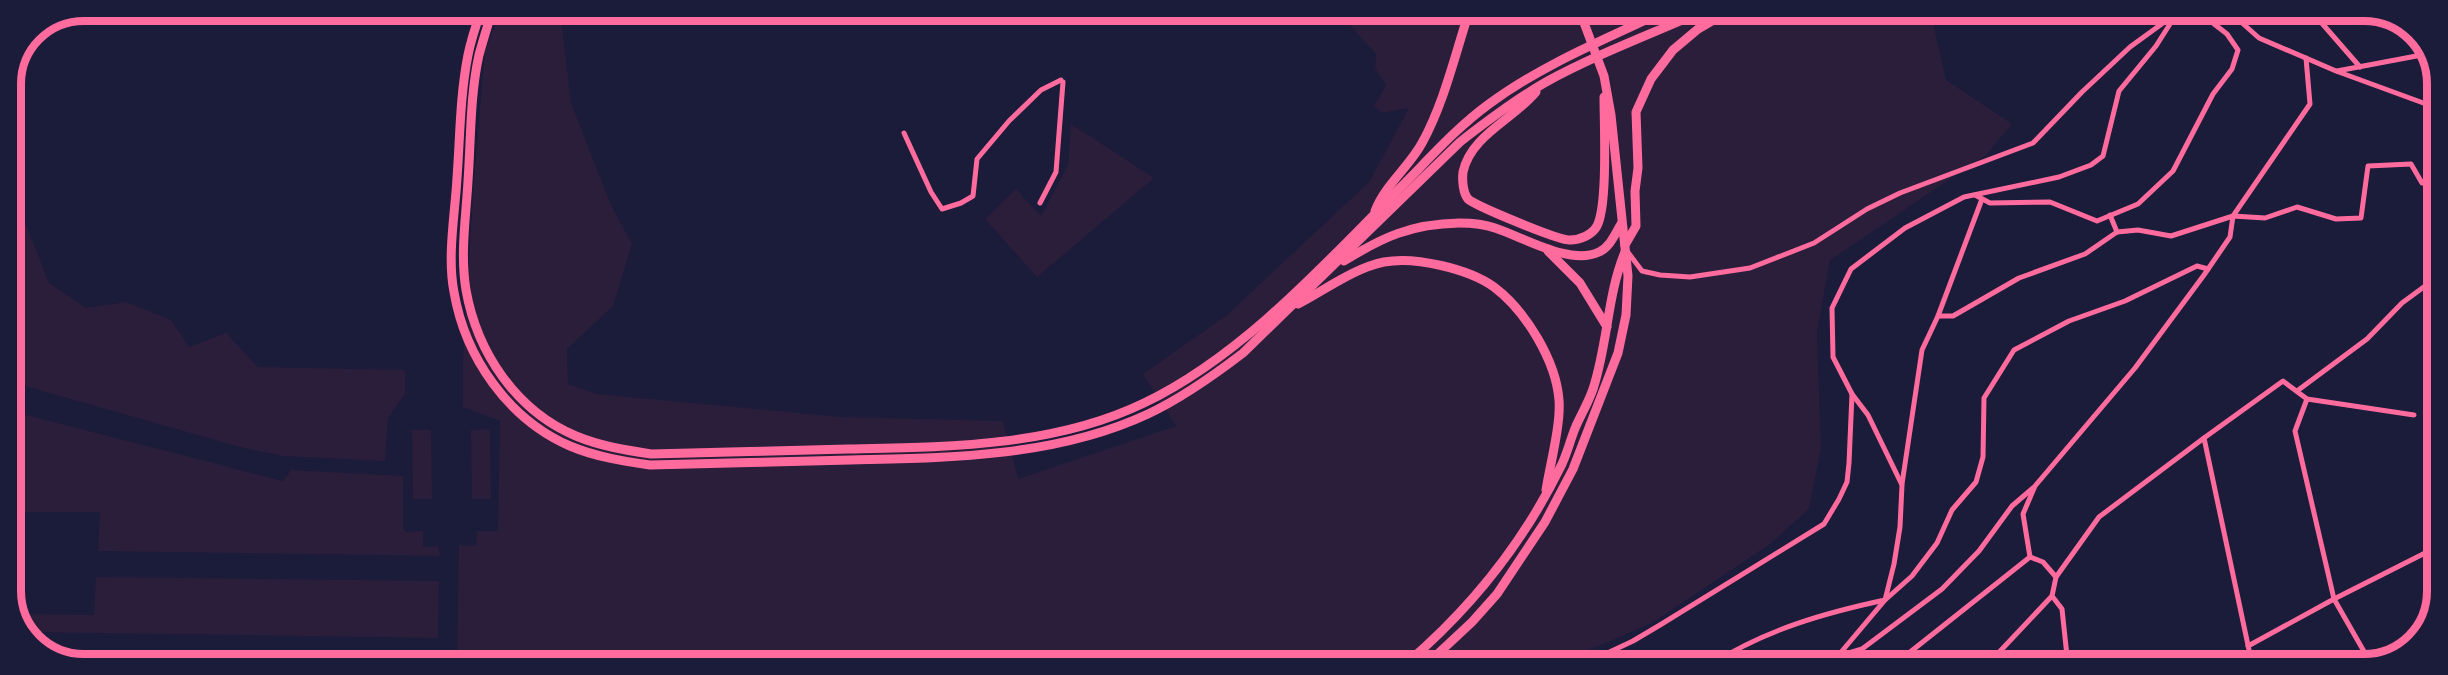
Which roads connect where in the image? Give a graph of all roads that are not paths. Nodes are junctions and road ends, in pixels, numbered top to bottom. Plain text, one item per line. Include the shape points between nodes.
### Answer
1 (477, 21) edge
2 (489, 21) edge
3 (1467, 21) edge
4 (1583, 21) edge
5 (1644, 21) edge
6 (1681, 21) edge
7 (1712, 21) edge
8 (2166, 21) edge
9 (2172, 21) edge
10 (2210, 21) edge
11 (2240, 21) edge
12 (2320, 21) edge
13 (2420, 55) edge
14 (2306, 58) junction
15 (2360, 67) junction
16 (2336, 71) junction
17 (1604, 76) junction
18 (1543, 84) junction
19 (2427, 104) edge
20 (904, 133) dead end
21 (2427, 183) edge
22 (1975, 195) junction
23 (1982, 199) junction
24 (1040, 203) dead end
25 (2110, 215) junction
26 (1373, 216) junction
27 (2234, 216) junction
28 (1621, 224) junction
29 (2117, 232) junction
30 (1542, 246) junction
31 (1625, 247) junction
32 (2208, 269) junction
33 (1329, 270) junction
34 (2427, 285) edge
35 (1288, 310) junction
36 (1938, 316) junction
37 (1608, 328) junction
38 (2297, 391) junction
39 (1852, 394) junction
40 (2307, 399) junction
41 (2414, 415) dead end
42 (2204, 438) junction
43 (1902, 485) junction
44 (2035, 486) junction
45 (1544, 498) junction
46 (2427, 552) edge
47 (2030, 556) junction
48 (2056, 577) junction
49 (2052, 596) junction
50 (2334, 599) junction
51 (1885, 600) junction
52 (2248, 646) junction
53 (1418, 654) edge
54 (1437, 654) edge
55 (1605, 654) edge
56 (1730, 654) edge
57 (1840, 654) edge
58 (1846, 654) edge
59 (1908, 654) edge
60 (1997, 654) edge
61 (2067, 654) edge
62 (2250, 654) edge
63 (2365, 654) edge

1 - 35 main road via 463,87 453,291 474,353 490,381 519,413 570,446 608,459 650,465 955,458 1063,442 1148,414 1206,381 1243,353
2 - 26 main road via 474,89 464,253 473,322 500,375 527,404 575,436 611,448 651,453 954,447 1061,431 1113,416 1199,372 1235,346
3 - 26 main road via 1427,134 1415,156 1379,200
4 - 17 main road
5 - 26 main road via 1559,60 1488,105 1450,137
6 - 18 main road
7 - 31 main road via 1673,50 1651,79 1636,112 1636,226
8 - 31 street via 2130,47 2033,143 1900,193 1814,243 1750,268 1690,277 1642,271
9 - 22 street via 2157,46 2119,91 2103,156 2091,165 2058,177
10 - 25 street via 2227,34 2238,50 2232,69 2213,94 2173,171 2138,204
11 - 14 street via 2259,38
12 - 15 street
13 - 15 street
14 - 16 street
14 - 27 street via 2310,104
15 - 16 street
16 - 19 street
17 - 18 main road via 1602,206 1597,226 1584,237 1568,241 1468,199 1463,187 1463,173 1474,150
17 - 28 main road
18 - 33 main road via 1460,142
20 - 24 street via 942,209 961,203 973,196 977,159 1041,90 1062,81 1056,172
21 - 27 street via 2422,183 2411,164 2368,166 2361,218 2336,219 2297,207 2265,218
22 - 23 street
22 - 39 street via 1905,228 1851,269 1832,308 1833,357
23 - 25 street via 1990,203 2050,202 2097,221
23 - 36 street
25 - 29 street
27 - 29 street via 2171,236 2138,230
27 - 32 street via 2230,237
28 - 30 main road via 1600,252 1586,256
28 - 31 main road
29 - 36 street via 2085,254 2019,278 1953,315
30 - 33 main road via 1492,226 1435,225 1378,240
30 - 37 main road via 1580,283
31 - 37 main road
31 - 54 main road via 1627,302 1618,353 1573,469 1545,522 1497,594
32 - 44 street via 2135,368
32 - 51 street via 2197,266 2125,302 2069,321 2014,350 1984,398 1983,457 1976,482 1953,510 1937,543 1912,576
33 - 35 main road
34 - 38 street via 2402,303 2367,339
35 - 45 main road via 1366,267 1387,261 1446,267 1493,286 1525,322 1556,375 1560,403
36 - 43 street via 1922,350
37 - 45 main road via 1593,389
38 - 40 street
38 - 42 street via 2283,381
39 - 43 street via 1868,415
39 - 55 street via 1846,482 1824,524
40 - 41 street
40 - 50 street via 2295,431
42 - 48 street via 2099,517
42 - 52 street
43 - 51 street via 1900,527
44 - 47 street via 2023,514
44 - 58 street via 2012,506 1979,551 1942,589 1862,649
45 - 53 main road via 1519,540 1479,592
46 - 50 street
47 - 48 street via 2043,562
47 - 59 street
48 - 49 street
49 - 60 street
49 - 61 street via 2062,609
50 - 52 street
50 - 63 street
51 - 56 street via 1763,635
51 - 57 street
52 - 62 street

